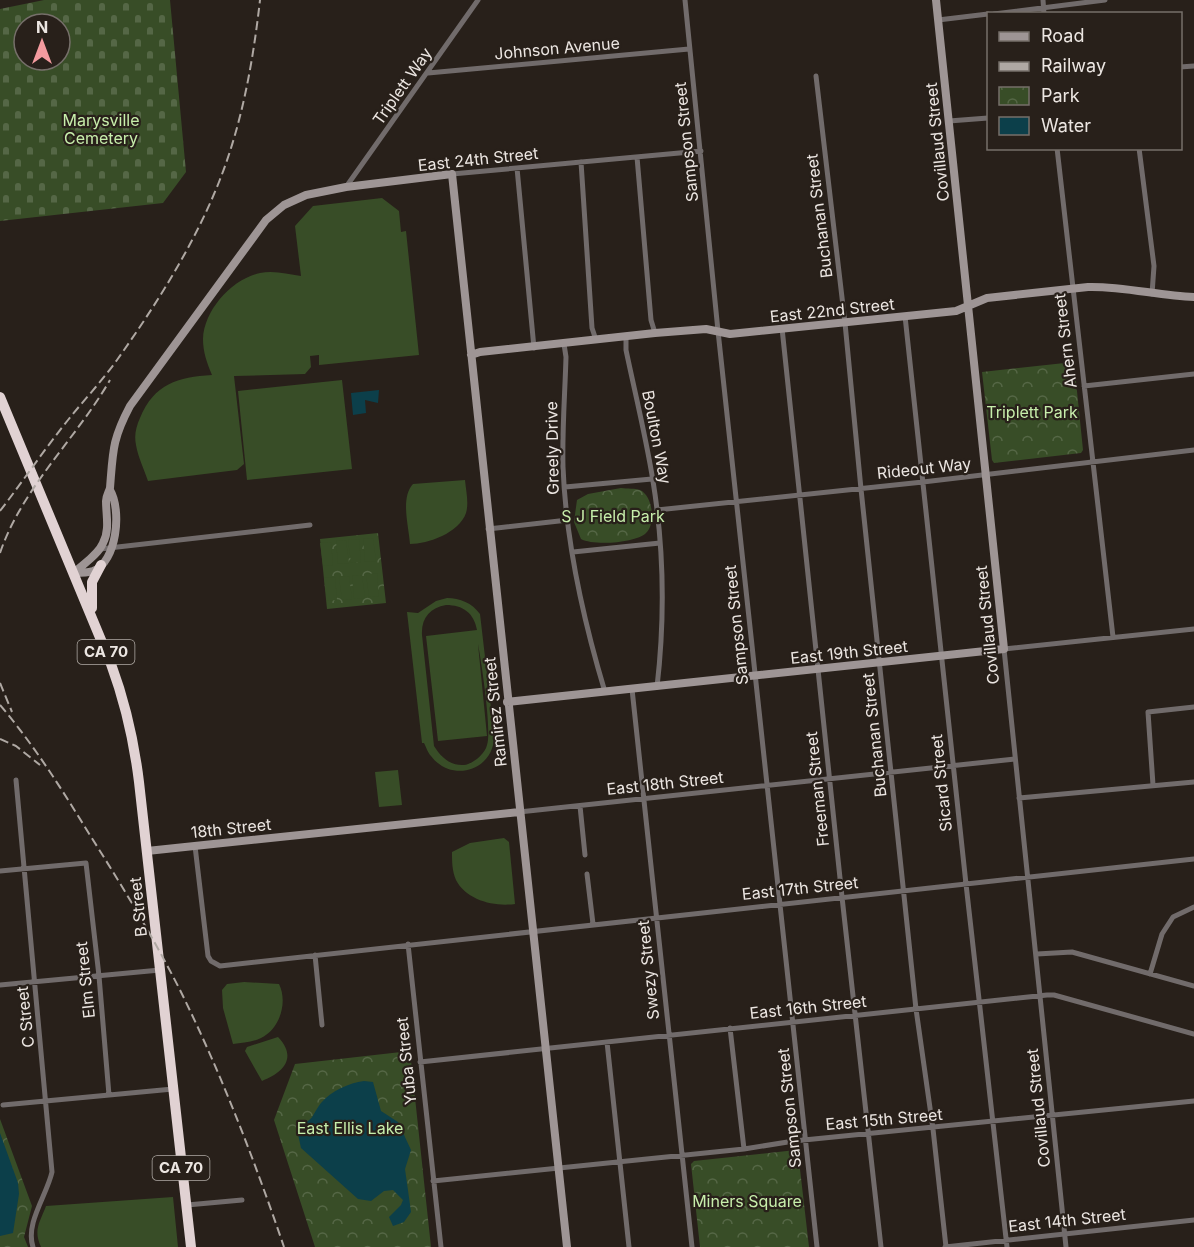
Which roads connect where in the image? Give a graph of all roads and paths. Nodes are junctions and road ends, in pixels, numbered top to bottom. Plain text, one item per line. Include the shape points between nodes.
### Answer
1 (478, 0) edge
2 (685, 0) edge
3 (936, 0) edge
4 (1043, 0) edge
5 (1105, 0) edge
6 (1044, 10) edge
7 (1019, 12) edge
8 (987, 14) edge
9 (938, 20) junction
10 (689, 49) junction
11 (428, 73) junction
12 (816, 76) dead end
13 (987, 118) edge
14 (949, 121) junction
15 (1057, 150) edge
16 (1139, 150) edge
17 (701, 151) junction
18 (637, 157) junction
19 (580, 162) junction
20 (517, 168) junction
21 (452, 174) junction
22 (346, 187) junction
23 (1073, 289) junction
24 (1152, 294) junction
25 (1194, 297) edge
26 (967, 307) junction
27 (905, 316) junction
28 (845, 323) junction
29 (782, 328) junction
30 (718, 332) junction
31 (655, 333) junction
32 (626, 336) junction
33 (596, 340) junction
34 (564, 344) junction
35 (534, 348) junction
36 (471, 355) junction
37 (1194, 374) edge
38 (1084, 386) junction
39 (0, 397) edge
40 (1194, 450) edge
41 (1092, 462) junction
42 (985, 475) junction
43 (652, 478) junction
44 (923, 482) junction
45 (565, 487) junction
46 (861, 489) junction
47 (110, 490) junction
48 (799, 495) junction
49 (737, 502) junction
50 (657, 510) junction
51 (568, 520) junction
52 (310, 525) dead end
53 (488, 529) junction
54 (660, 543) junction
55 (112, 546) junction
56 (100, 549) junction
57 (573, 552) junction
58 (101, 566) junction
59 (74, 573) junction
60 (92, 617) junction
61 (1194, 629) edge
62 (1113, 637) junction
63 (1004, 649) junction
64 (941, 656) junction
65 (879, 662) junction
66 (817, 669) junction
67 (755, 676) junction
68 (657, 687) junction
69 (632, 689) junction
70 (605, 692) junction
71 (507, 702) junction
72 (1194, 707) edge
73 (1015, 759) junction
74 (953, 765) junction
75 (891, 771) junction
76 (829, 778) junction
77 (16, 780) dead end
78 (1194, 782) edge
79 (767, 785) junction
80 (1153, 785) junction
81 (1019, 798) junction
82 (643, 799) junction
83 (580, 806) junction
84 (519, 812) junction
85 (318, 833) joint
86 (195, 846) junction
87 (147, 851) junction
88 (585, 855) dead end
89 (1194, 860) edge
90 (24, 869) junction
91 (0, 871) edge
92 (587, 874) dead end
93 (1028, 878) junction
94 (966, 884) junction
95 (904, 890) junction
96 (842, 897) junction
97 (781, 904) junction
98 (1194, 907) edge
99 (656, 917) junction
100 (593, 924) junction
101 (532, 931) junction
102 (408, 944) junction
103 (1037, 954) junction
104 (315, 955) junction
105 (160, 970) junction
106 (1150, 974) junction
107 (99, 976) junction
108 (35, 982) junction
109 (0, 985) edge
110 (1194, 986) edge
111 (1041, 995) junction
112 (979, 1002) junction
113 (916, 1009) junction
114 (855, 1015) junction
115 (793, 1022) junction
116 (322, 1025) dead end
117 (730, 1028) junction
118 (1194, 1034) edge
119 (669, 1035) junction
120 (607, 1042) junction
121 (545, 1049) junction
122 (420, 1062) junction
123 (172, 1089) junction
124 (109, 1095) junction
125 (47, 1101) junction
126 (1194, 1101) edge
127 (3, 1105) dead end
128 (1052, 1115) junction
129 (993, 1122) junction
130 (933, 1128) junction
131 (869, 1135) junction
132 (806, 1140) junction
133 (744, 1149) junction
134 (682, 1155) junction
135 (620, 1160) junction
136 (557, 1167) junction
137 (433, 1181) junction
138 (242, 1200) dead end
139 (186, 1206) junction
140 (1194, 1220) edge
141 (1065, 1234) junction
142 (1007, 1244) edge
143 (33, 1247) edge
144 (190, 1247) edge
145 (441, 1247) edge
146 (567, 1247) edge
147 (629, 1247) edge
148 (692, 1247) edge
149 (817, 1247) edge
150 (881, 1247) edge
151 (945, 1247) edge
152 (1066, 1247) edge

1 - 11 street, Triplett Way
2 - 10 street, Sampson Street
3 - 9 street, Covillaud Street
4 - 6 street
5 - 6 street
6 - 7 street
8 - 9 street
9 - 14 street, Covillaud Street
10 - 11 street, Johnson Avenue
10 - 17 street, Sampson Street
11 - 22 street, Triplett Way
12 - 28 street, Buchanan Street
13 - 14 street
14 - 26 street, Covillaud Street
15 - 23 street, Ahern Street
16 - 24 street via 1154,266
17 - 18 street, East 24th Street
17 - 30 street, Sampson Street
18 - 19 street, East 24th Street
18 - 31 street
19 - 20 street, East 24th Street
19 - 33 street
20 - 21 street, East 24th Street
20 - 35 street
21 - 22 street, East 24th Street
21 - 36 street, Ramirez Street
22 - 47 street, East 24th Street via 306,195 284,205 266,220 130,406 115,438
23 - 24 street, East 22nd Street via 1105,287
23 - 26 street, East 22nd Street via 987,298
23 - 38 street, Ahern Street
24 - 25 street, East 22nd Street
26 - 27 street, East 22nd Street
26 - 42 street, Covillaud Street
27 - 28 street, East 22nd Street
27 - 44 street, Sicard Street
28 - 29 street, East 22nd Street
28 - 46 street, Buchanan Street
29 - 30 street, East 22nd Street
29 - 48 street, Freeman Street
30 - 31 street, East 22nd Street via 705,329
30 - 49 street, Sampson Street
31 - 32 street, East 22nd Street
32 - 33 street, East 22nd Street
32 - 43 street, Boulton Way
33 - 34 street, East 22nd Street
34 - 35 street, East 22nd Street
34 - 45 street, Greely Drive
35 - 36 street, East 22nd Street
36 - 53 street, Ramirez Street
37 - 38 street
38 - 41 street, Ahern Street
39 - 59 highway, CA 70
40 - 41 street, Rideout Way
41 - 42 street, Rideout Way
41 - 62 street, Ahern Street
42 - 44 street, Rideout Way
42 - 63 street, Covillaud Street
43 - 45 street
43 - 50 street, Boulton Way
44 - 46 street, Rideout Way
44 - 64 street, Sicard Street
45 - 51 street, Greely Drive
46 - 48 street, Rideout Way
46 - 65 street, Buchanan Street
47 - 55 street via 116,518
47 - 56 street via 106,498 106,536
48 - 49 street, Rideout Way
48 - 66 street, Freeman Street
49 - 50 street, Rideout Way
49 - 67 street, Sampson Street
50 - 54 street, Boulton Way
51 - 53 street
51 - 57 street, Greely Drive
52 - 55 street
53 - 71 street, Ramirez Street
54 - 57 street
54 - 68 street, Boulton Way via 663,611
55 - 56 street
55 - 58 street
56 - 59 street
57 - 70 street, Greely Drive via 587,632
58 - 59 street via 91,572
58 - 60 highway via 92,582
59 - 60 highway, B Street / CA 70
60 - 87 highway, B Street / CA 70 via 129,719
61 - 62 street, East 19th Street
62 - 63 street, East 19th Street
63 - 64 street, East 19th Street
63 - 73 street, Covillaud Street
64 - 65 street, East 19th Street
64 - 74 street, Sicard Street
65 - 66 street, East 19th Street
65 - 75 street, Buchanan Street
66 - 67 street, East 19th Street
66 - 76 street, Freeman Street
67 - 68 street, East 19th Street
67 - 79 street, Sampson Street
68 - 69 street, East 19th Street
69 - 70 street, East 19th Street
69 - 82 street, Swezy Street
70 - 71 street, East 19th Street
71 - 84 street, Ramirez Street
72 - 80 street via 1148,712
73 - 74 street, East 18th Street
73 - 81 street, Covillaud Street
74 - 75 street, East 18th Street
74 - 94 street, Sicard Street
75 - 76 street, East 18th Street
75 - 95 street, Buchanan Street
76 - 79 street, East 18th Street
76 - 96 street, Freeman Street
77 - 90 street, C Street
78 - 80 street
79 - 82 street, East 18th Street
79 - 97 street, Sampson Street
80 - 81 street
81 - 93 street, Covillaud Street
82 - 83 street, East 18th Street
82 - 99 street, Swezy Street
83 - 84 street, East 18th Street
83 - 88 street
84 - 85 street, East 18th Street
84 - 101 street, Ramirez Street
85 - 86 street, 18th Street
86 - 87 street, 18th Street
86 - 104 street, East 17th Street via 206,950 211,961 224,965
87 - 105 highway, B Street / CA 70
89 - 93 street, East 17th Street
90 - 91 street
90 - 107 street, Elm Street via 86,863
90 - 108 street, C Street
92 - 100 street
93 - 94 street, East 17th Street
93 - 103 street, Covillaud Street
94 - 95 street, East 17th Street
94 - 112 street, Sicard Street
95 - 96 street, East 17th Street
95 - 113 street, Buchanan Street
96 - 97 street, East 17th Street
96 - 114 street, Freeman Street
97 - 99 street, East 17th Street
97 - 115 street, Sampson Street
98 - 106 street via 1173,917 1162,933
99 - 100 street, East 17th Street
99 - 119 street, Swezy Street
100 - 101 street, East 17th Street
101 - 102 street, East 17th Street
101 - 121 street, Ramirez Street
102 - 104 street, East 17th Street
102 - 122 street, Yuba Street
103 - 106 street via 1072,952
103 - 111 street, Covillaud Street
104 - 116 street
105 - 107 street
105 - 123 highway, B Street / CA 70
106 - 110 street
107 - 108 street
107 - 124 street, Elm Street
108 - 109 street
108 - 125 street, C Street
111 - 112 street, East 16th Street
111 - 118 street, East 16th Street via 1054,995
111 - 128 street, Covillaud Street
112 - 113 street, East 16th Street
112 - 129 street, Sicard Street
113 - 114 street, East 16th Street
113 - 130 street, Buchanan Street
114 - 115 street, East 16th Street
114 - 131 street, Freeman Street
115 - 117 street, East 16th Street
115 - 132 street, Sampson Street
117 - 119 street, East 16th Street
117 - 133 street
119 - 120 street, East 16th Street
119 - 134 street, Swezy Street
120 - 121 street, East 16th Street
120 - 135 street
121 - 122 street, East 16th Street
121 - 136 street, Ramirez Street
122 - 137 street, Yuba Street
123 - 124 street
123 - 139 highway, B Street / CA 70
124 - 125 street
125 - 127 street
125 - 143 street, C Street via 52,1172 33,1224
126 - 128 street, East 15th Street
128 - 129 street, East 15th Street
128 - 141 street, Covillaud Street
129 - 130 street, East 15th Street
129 - 142 street, Sicard Street
130 - 131 street, East 15th Street
130 - 151 street, Buchanan Street
131 - 132 street, East 15th Street
131 - 150 street, Freeman Street
132 - 133 street, East 15th Street
132 - 149 street, Sampson Street
133 - 134 street, East 15th Street
134 - 135 street, East 15th Street
134 - 148 street, Swezy Street
135 - 136 street, East 15th Street
135 - 147 street
136 - 137 street, East 15th Street
136 - 146 street, Ramirez Street
137 - 145 street, Yuba Street
138 - 139 street
139 - 144 highway, B Street / CA 70
140 - 141 street, East 14th Street
141 - 142 street, East 14th Street
141 - 152 street, Covillaud Street
142 - 151 street, East 14th Street

